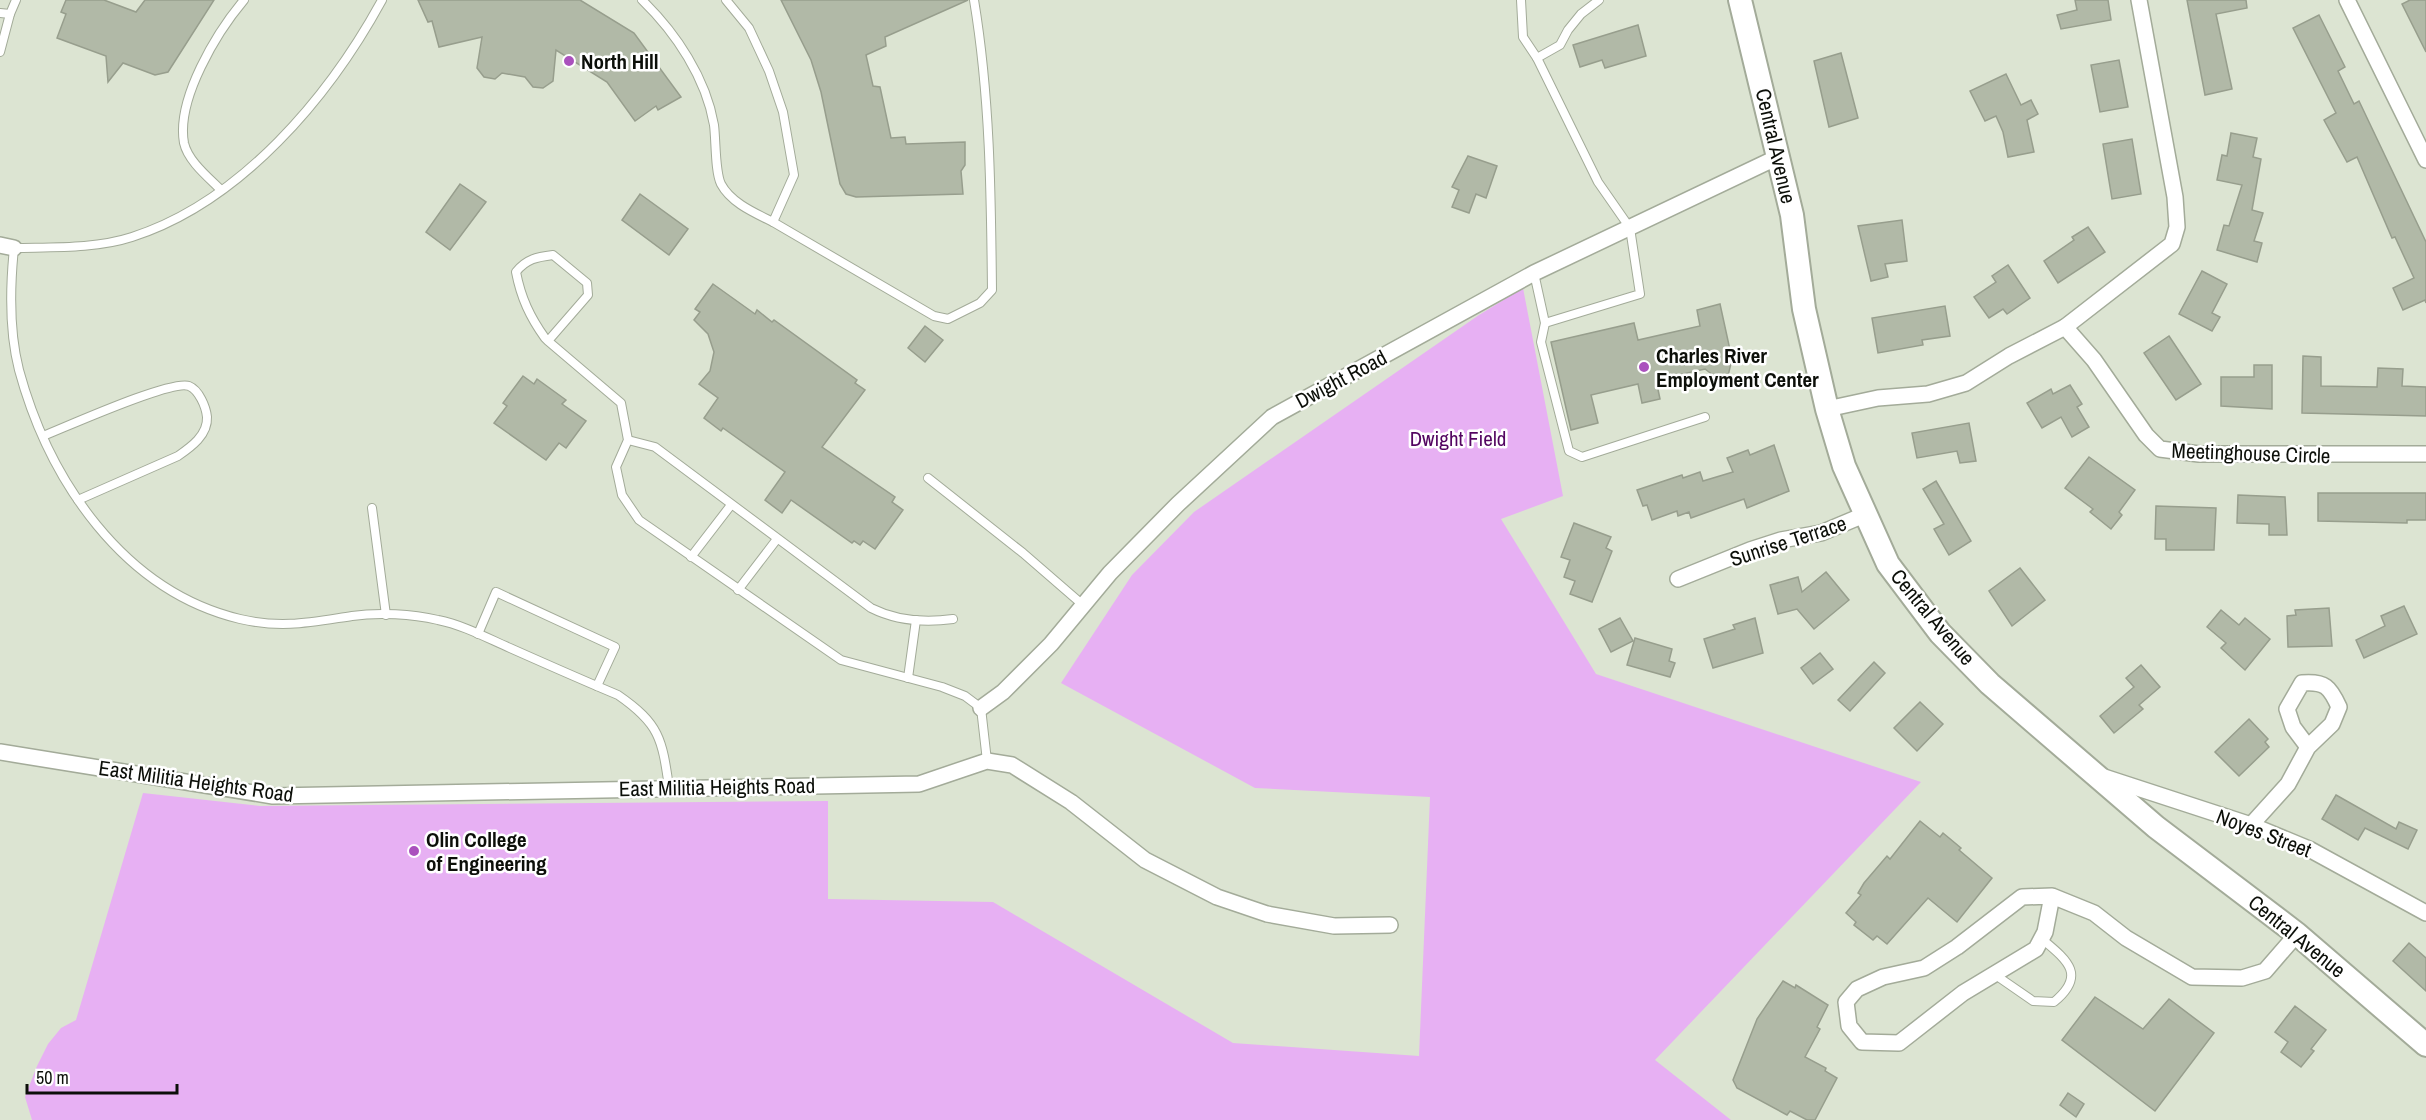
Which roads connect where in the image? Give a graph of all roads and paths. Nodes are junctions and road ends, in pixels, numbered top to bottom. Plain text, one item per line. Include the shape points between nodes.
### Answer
1 (16, 0) edge
2 (244, 0) edge
3 (382, 0) edge
4 (642, 0) edge
5 (726, 0) edge
6 (974, 0) edge
7 (1521, 0) edge
8 (1599, 0) edge
9 (1740, 0) edge
10 (2139, 0) edge
11 (2347, 0) edge
12 (0, 13) edge
13 (10, 14) junction
14 (0, 52) edge
15 (1537, 58) junction
16 (1778, 157) junction
17 (2426, 160) edge
18 (221, 190) junction
19 (773, 222) junction
20 (1630, 228) junction
21 (7, 246) edge
22 (1534, 273) junction
23 (1545, 322) junction
24 (2065, 327) junction
25 (548, 341) junction
26 (1827, 409) junction
27 (1705, 417) dead end
28 (43, 436) junction
29 (628, 440) junction
30 (2426, 454) edge
31 (928, 478) dead end
32 (78, 500) junction
33 (732, 505) junction
34 (372, 508) dead end
35 (1864, 515) junction
36 (777, 539) junction
37 (691, 557) junction
38 (1678, 579) dead end
39 (738, 590) junction
40 (1083, 605) junction
41 (386, 615) junction
42 (953, 619) dead end
43 (916, 620) junction
44 (478, 634) junction
45 (908, 678) junction
46 (597, 686) junction
47 (981, 708) junction
48 (2308, 747) dead end
49 (0, 752) edge
50 (987, 761) junction
51 (2093, 774) junction
52 (669, 787) junction
53 (2251, 825) junction
54 (2052, 896) junction
55 (2426, 913) edge
56 (1390, 926) dead end
57 (2297, 934) junction
58 (2042, 939) junction
59 (1994, 975) junction
60 (2426, 1045) edge

1 - 13 lane
2 - 18 lane via 201,67 186,108 184,142 190,156
3 - 18 lane via 337,75 302,117
4 - 19 lane via 657,14 702,84 714,123 721,184 734,199
5 - 19 lane via 748,28 783,112 794,175
6 - 19 lane via 991,163 992,290 962,314 948,319 934,316
7 - 15 lane via 1523,37
8 - 15 lane via 1568,30 1560,45
9 - 16 main road, Central Avenue
10 - 24 street via 2177,227 2172,244
11 - 17 street
12 - 13 lane
13 - 14 lane
15 - 20 lane via 1598,182
16 - 20 street, Dwight Road
16 - 26 main road, Central Avenue via 1792,215 1804,309
18 - 21 lane via 185,215 131,238 78,247
20 - 22 street, Dwight Road
20 - 23 lane via 1640,294
21 - 28 lane via 19,368
22 - 23 lane
22 - 40 street, Dwight Road via 1272,417 1178,504
23 - 27 lane via 1541,342 1569,452 1582,457
24 - 26 street via 1966,383 1928,394 1878,398
24 - 30 street, Meetinghouse Circle via 2160,449 2199,454
25 - 25 lane via 531,318 516,272 524,262 553,255 587,283 588,295
25 - 29 lane via 621,403
26 - 35 main road, Central Avenue
28 - 32 lane
28 - 32 lane via 170,387 191,386 199,394 207,417 200,438 190,448
29 - 33 lane via 655,447
29 - 37 lane via 616,467 622,495 639,519
31 - 40 lane
32 - 41 lane via 96,526 125,555 167,590 203,607 241,619 276,624
33 - 36 lane
33 - 37 lane
34 - 41 lane
35 - 38 street, Sunrise Terrace via 1821,533 1750,550
35 - 51 main road, Central Avenue via 1888,564 1940,633 1989,684
36 - 39 lane
36 - 43 lane via 871,608 888,616
37 - 39 lane
39 - 45 lane via 841,660
40 - 47 street, Dwight Road via 1051,644 1003,692
41 - 44 lane via 437,619
42 - 43 lane via 928,623
43 - 45 lane
44 - 46 lane
44 - 46 lane via 496,592 615,647
45 - 47 lane via 950,690
46 - 52 lane via 618,695 649,720 659,736
47 - 50 lane
48 - 53 street via 2288,784
49 - 52 street, East Militia Heights Road via 273,796
50 - 52 street, East Militia Heights Road via 919,784
50 - 56 street via 1012,765 1031,776 1145,860 1217,897 1267,915 1334,926
51 - 53 street, Noyes Street
51 - 57 main road, Central Avenue via 2156,828
53 - 55 street, Noyes Street via 2309,849
54 - 57 street via 2094,913 2126,938 2192,977 2242,978 2265,971
54 - 58 street
54 - 59 street via 2022,897 1924,968 1883,977 1857,989 1846,1002 1849,1026 1862,1042 1899,1043 1955,999
57 - 60 main road, Central Avenue
58 - 59 street via 2036,949
58 - 59 lane via 2069,965 2072,976 2069,987 2054,1002 2033,1001

